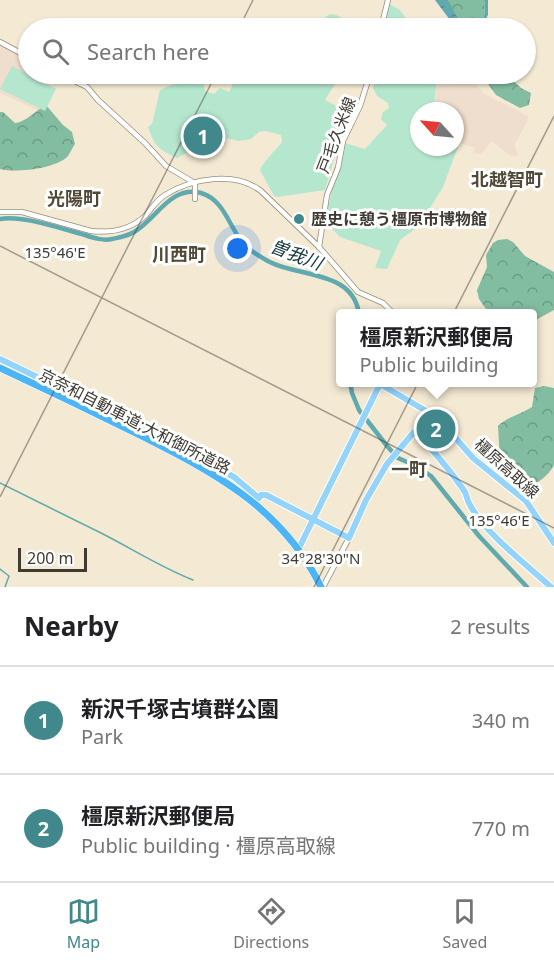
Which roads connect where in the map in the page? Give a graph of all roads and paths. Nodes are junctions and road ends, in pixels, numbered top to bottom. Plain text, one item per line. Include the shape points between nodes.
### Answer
1 (388, 0) edge
2 (384, 18) edge
3 (0, 42) edge
4 (18, 52) edge
5 (81, 84) edge
6 (367, 84) edge
7 (194, 184) junction
8 (195, 198) dead end
9 (0, 212) edge
10 (319, 248) junction
11 (389, 309) edge
12 (0, 359) edge
13 (0, 368) edge
14 (377, 387) edge
15 (386, 387) edge
16 (226, 473) junction
17 (243, 491) dead end
18 (313, 519) junction
19 (349, 538) junction
20 (554, 543) edge
21 (298, 550) dead end
22 (322, 587) edge
23 (551, 587) edge

1 - 2 street
3 - 4 street
5 - 7 street via 166,166
6 - 10 street, 戸毛久米線 via 343,141 327,195
7 - 8 street
7 - 9 street via 165,195 138,222 119,230 91,231 22,212
7 - 10 street via 238,180 253,185
10 - 11 street via 358,292
12 - 16 main road
13 - 22 highway, 京奈和自動車道;大和御所道路, bridge via 150,441 241,492 282,529
14 - 18 main road, 橿原高取線
15 - 20 main road, 橿原高取線 via 438,418 473,458 529,504
16 - 17 main road
16 - 18 main road via 259,498 266,495
18 - 19 main road
18 - 21 main road, 橿原高取線
19 - 22 street
19 - 23 main road via 392,457 414,432 458,483 482,520

